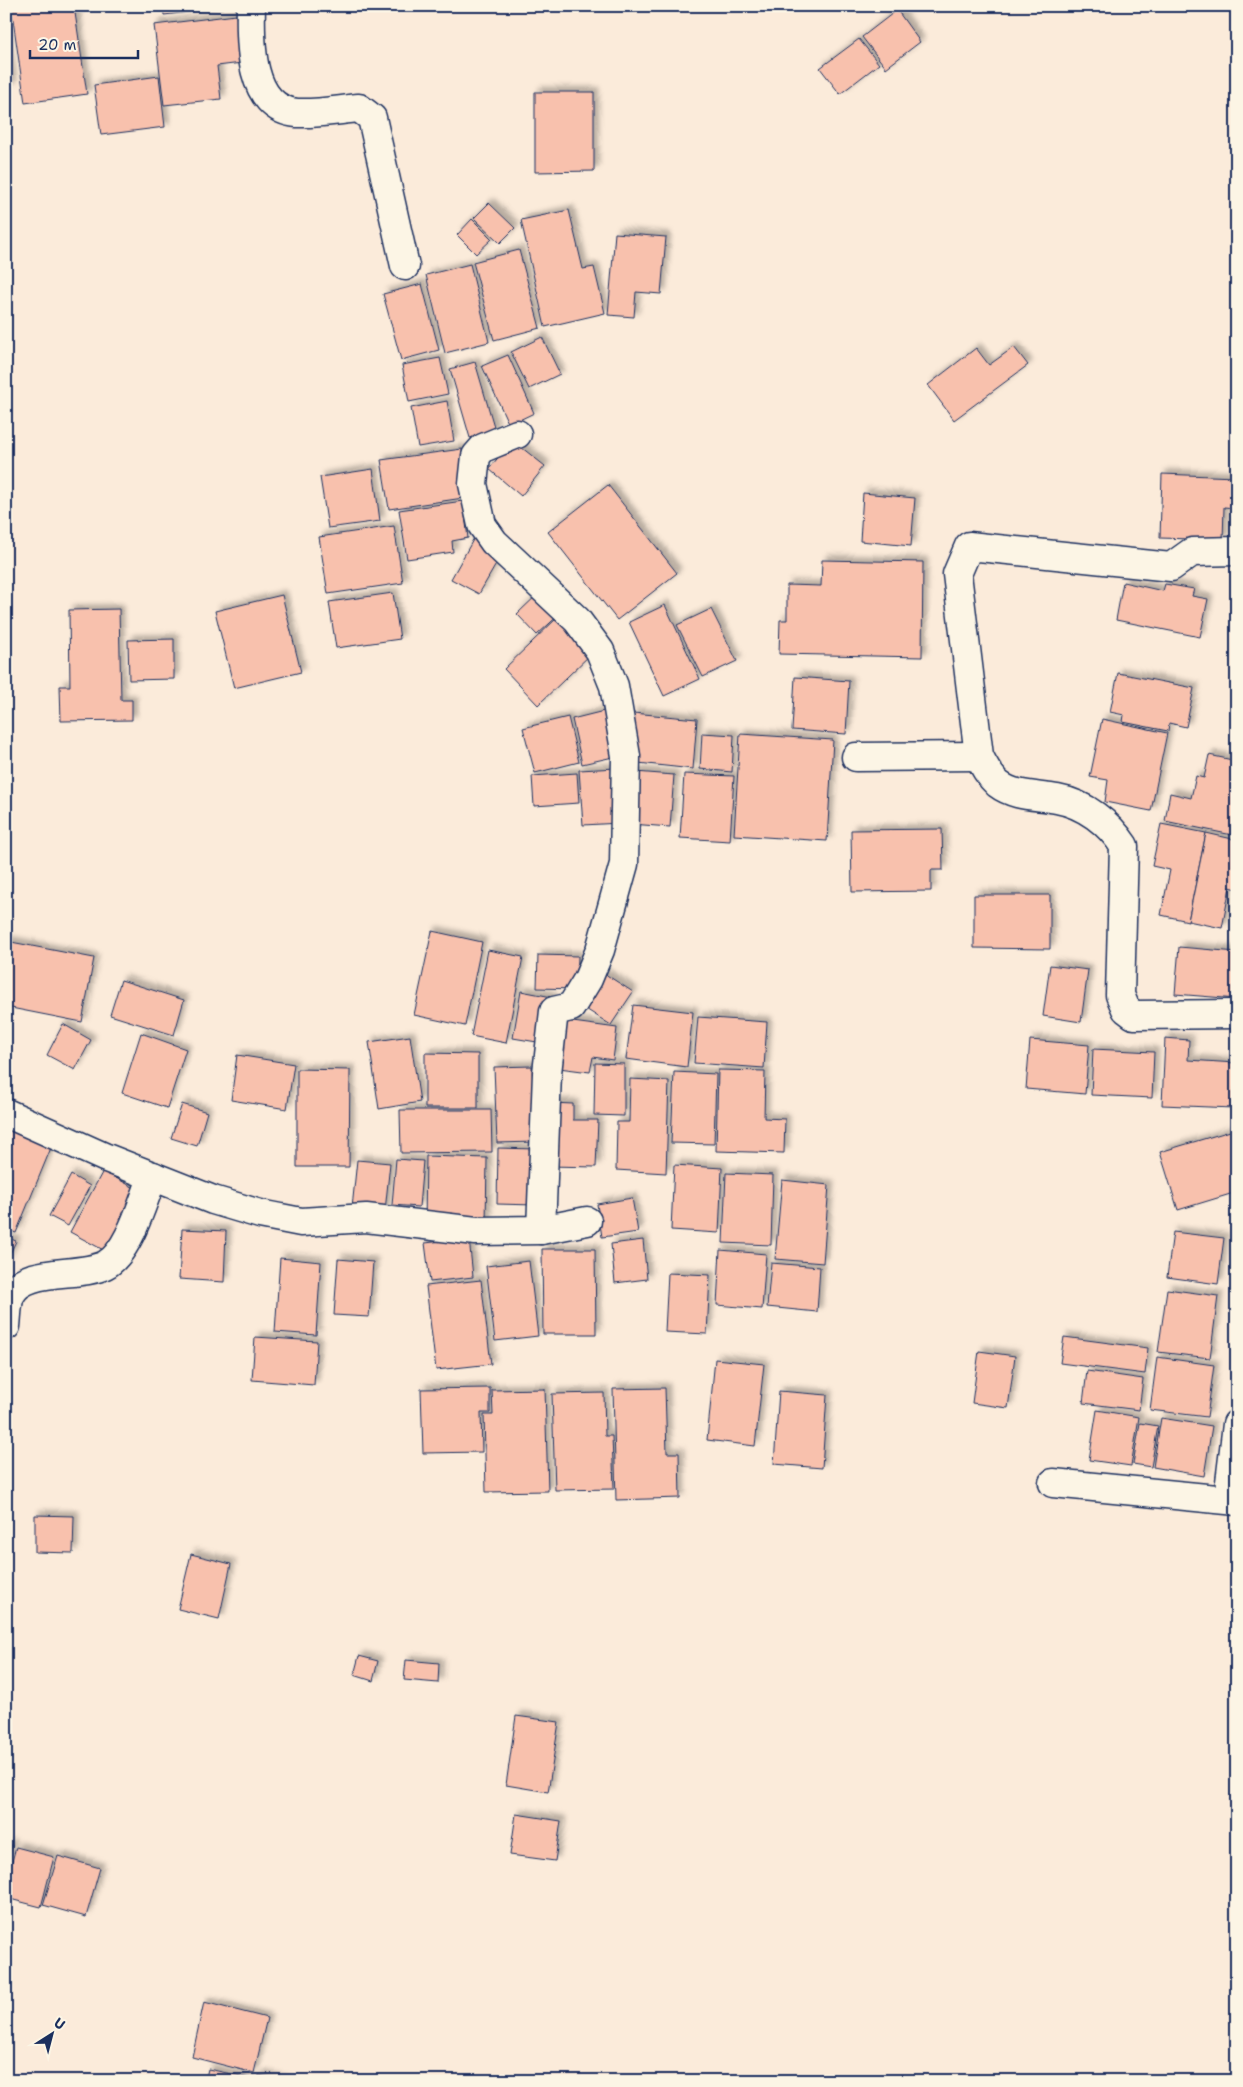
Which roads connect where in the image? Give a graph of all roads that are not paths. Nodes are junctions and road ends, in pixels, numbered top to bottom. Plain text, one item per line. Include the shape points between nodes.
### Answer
1 (251, 6) edge
2 (405, 266) dead end
3 (517, 434) dead end
4 (1237, 551) edge
5 (979, 756) junction
6 (856, 757) dead end
7 (1237, 1014) edge
8 (6, 1113) edge
9 (153, 1176) junction
10 (587, 1221) dead end
11 (541, 1230) junction
12 (6, 1326) edge
13 (1237, 1424) edge
14 (1053, 1483) dead end
15 (1232, 1500) edge

1 - 2 street via 258,79 264,94 274,105 296,113 359,108 372,118
3 - 11 street via 483,448 476,456 473,484 482,525 494,542 577,620 600,651 614,686 626,756 624,864 600,950 571,1007 554,1011 547,1073
4 - 5 street via 1192,552 1172,567 969,546 956,574
5 - 6 street
5 - 7 street via 988,774 1002,787 1026,795 1058,799 1091,813 1113,829 1124,846 1120,994 1126,1009 1134,1014
8 - 9 street
9 - 11 street via 250,1211 301,1222 366,1218 476,1232
9 - 12 street via 124,1246 105,1265 73,1273 28,1278 10,1296
10 - 11 street
13 - 15 street
14 - 15 street

